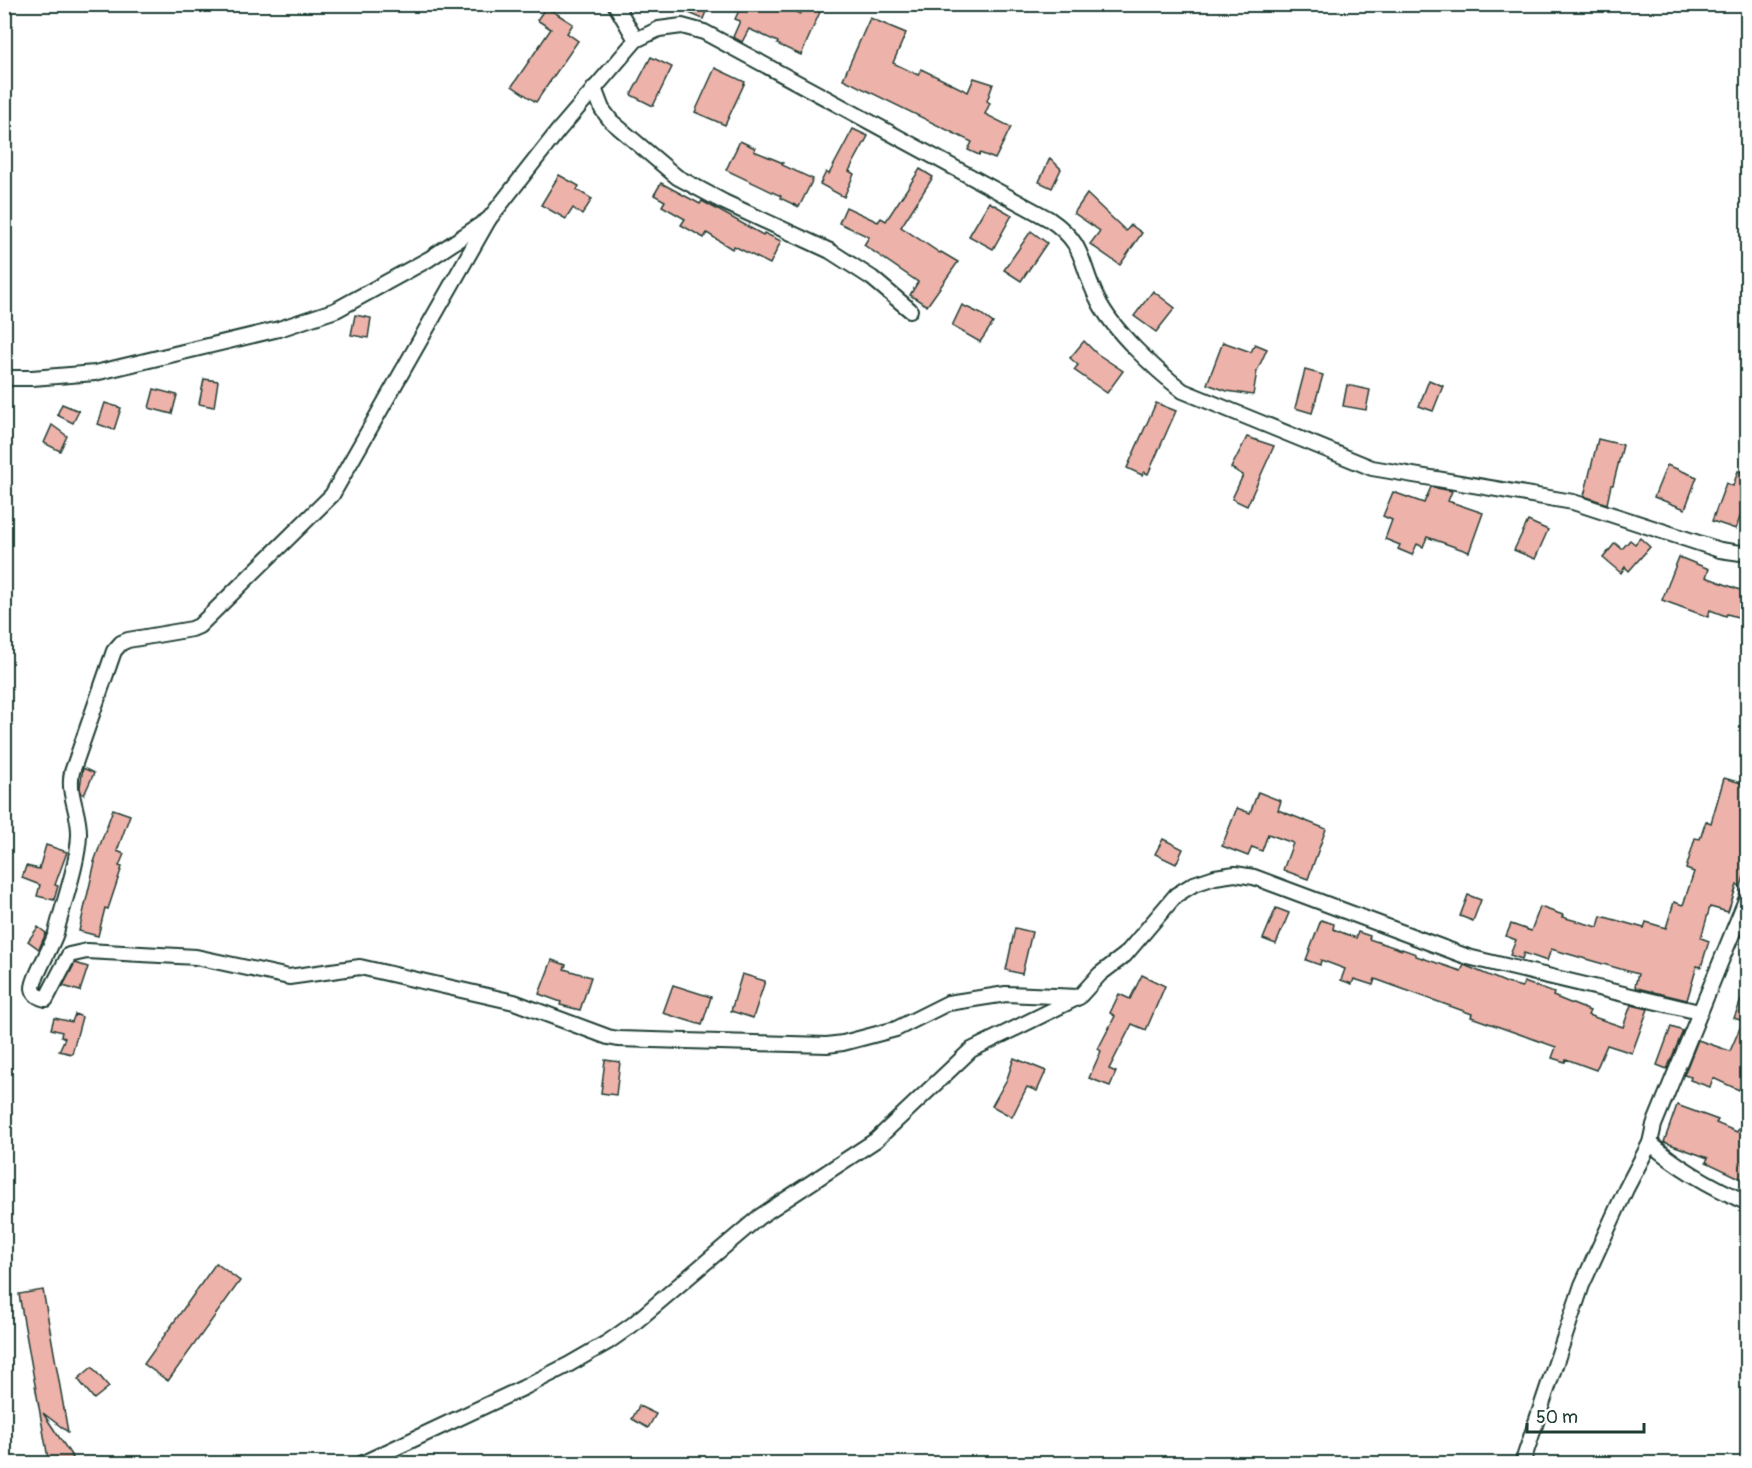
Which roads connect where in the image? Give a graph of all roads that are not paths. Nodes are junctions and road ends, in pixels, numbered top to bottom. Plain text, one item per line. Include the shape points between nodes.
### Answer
1 (615, 4) edge
2 (636, 40) junction
3 (594, 87) junction
4 (489, 219) junction
5 (910, 310) dead end
6 (4, 378) edge
7 (1748, 554) edge
8 (1748, 896) edge
9 (1079, 997) junction
10 (1699, 1012) junction
11 (1650, 1143) junction
12 (1748, 1203) edge
13 (361, 1464) edge
14 (1522, 1464) edge

1 - 2 street
2 - 3 street
2 - 7 street via 659,29 682,26 704,32 1049,219 1079,248 1098,300 1114,323 1163,376 1198,399 1372,468 1573,502 1720,550
3 - 4 street
3 - 5 street via 611,121 677,177 830,251
4 - 6 street via 429,259 310,320 95,374
4 - 9 street via 326,502 199,626 128,640 114,651 72,772 78,850 54,938 34,984 35,993 46,999 69,955 87,951 196,957 289,977 360,968 514,1002 618,1039 827,1045 896,1029 948,1003 1006,993
8 - 10 street
9 - 10 street via 1125,955 1176,895 1194,884 1235,874 1254,877 1468,957
9 - 13 street via 971,1050 876,1140 759,1217 608,1342 523,1388
10 - 11 street
11 - 12 street via 1706,1184
11 - 14 street via 1582,1285

